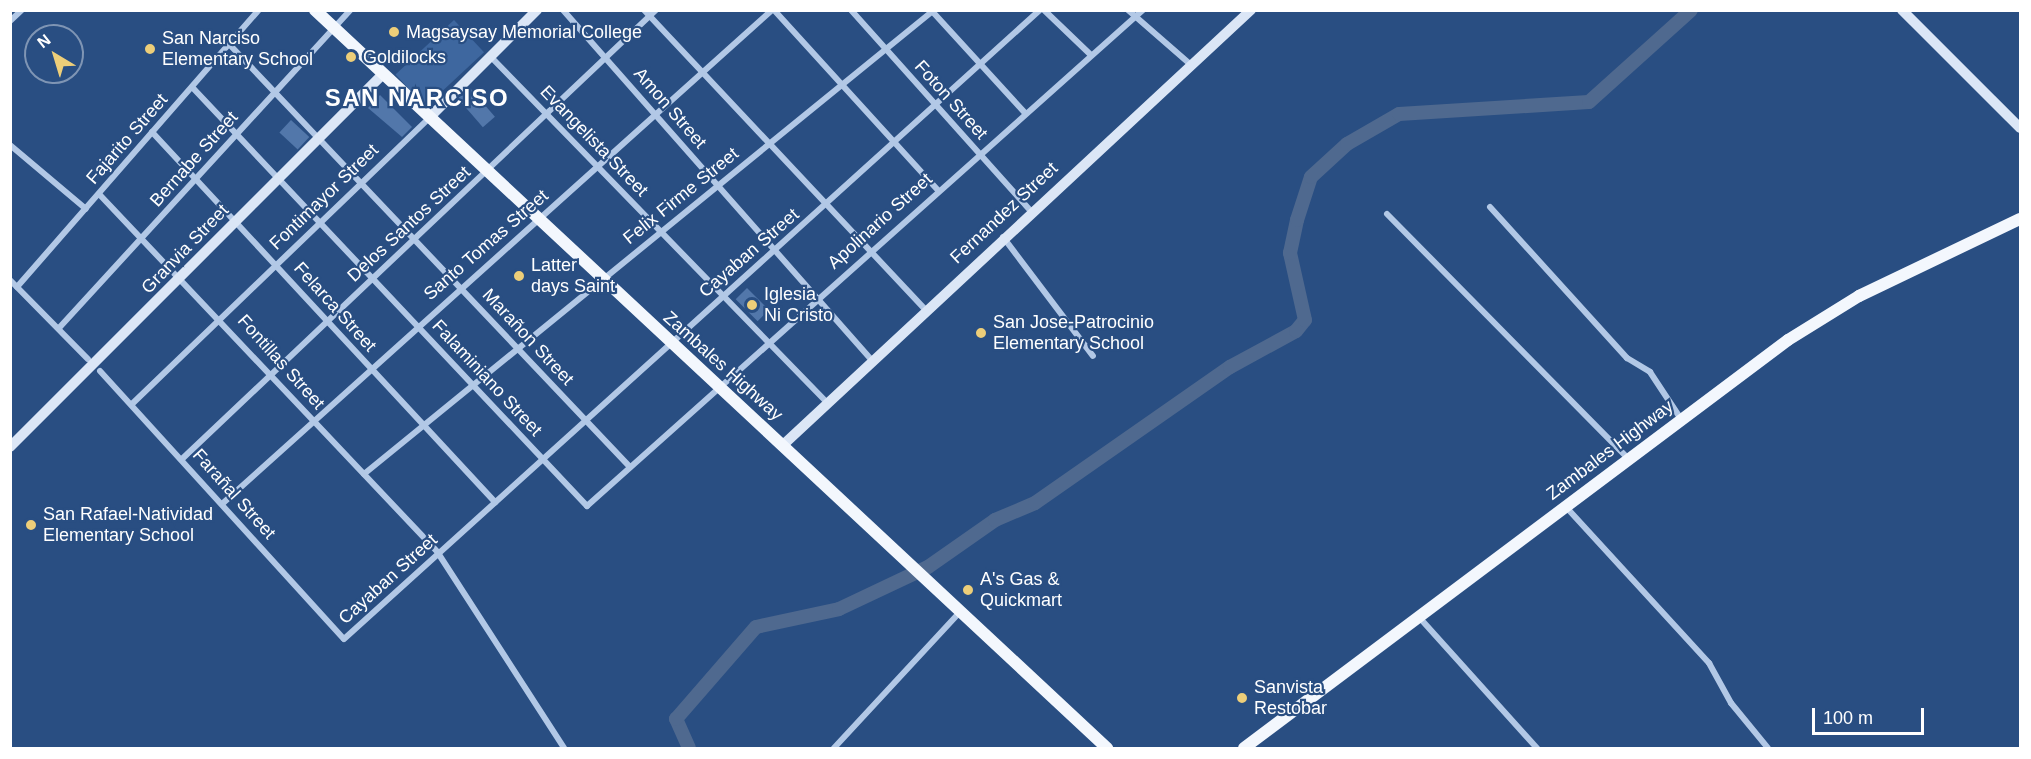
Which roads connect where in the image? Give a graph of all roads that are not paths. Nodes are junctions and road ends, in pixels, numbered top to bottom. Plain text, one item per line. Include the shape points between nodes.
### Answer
1 (22, 10) edge
2 (259, 10) edge
3 (315, 10) edge
4 (350, 10) edge
5 (537, 10) edge
6 (563, 10) edge
7 (644, 10) edge
8 (656, 10) edge
9 (773, 10) edge
10 (850, 10) edge
11 (1042, 10) edge
12 (1128, 10) edge
13 (1143, 10) edge
14 (1251, 10) edge
15 (1902, 10) edge
16 (933, 11) edge
17 (650, 16) junction
18 (1136, 17) junction
19 (10, 21) edge
20 (334, 28) junction
21 (229, 44) junction
22 (885, 50) junction
23 (490, 56) junction
24 (1091, 56) junction
25 (607, 58) junction
26 (1189, 63) junction
27 (982, 65) junction
28 (705, 70) junction
29 (383, 74) junction
30 (842, 84) junction
31 (192, 87) junction
32 (275, 93) junction
33 (936, 106) junction
34 (1025, 113) junction
35 (547, 115) junction
36 (656, 115) junction
37 (429, 118) junction
38 (2020, 128) edge
39 (152, 132) junction
40 (237, 134) junction
41 (317, 137) junction
42 (771, 142) junction
43 (896, 143) junction
44 (10, 145) edge
45 (979, 153) junction
46 (600, 168) junction
47 (487, 172) junction
48 (277, 177) junction
49 (196, 180) junction
50 (362, 183) junction
51 (718, 186) junction
52 (938, 190) junction
53 (99, 194) junction
54 (830, 202) junction
55 (1490, 207) dead end
56 (86, 209) junction
57 (1030, 210) junction
58 (1387, 214) dead end
59 (537, 219) junction
60 (2020, 219) edge
61 (235, 221) junction
62 (321, 223) junction
63 (663, 233) junction
64 (1003, 236) junction
65 (142, 238) junction
66 (415, 239) junction
67 (774, 249) junction
68 (873, 249) junction
69 (277, 264) junction
70 (180, 277) junction
71 (374, 278) junction
72 (601, 279) junction
73 (10, 280) edge
74 (17, 287) junction
75 (460, 288) junction
76 (723, 295) junction
77 (817, 298) junction
78 (926, 310) junction
79 (221, 320) junction
80 (328, 321) junction
81 (417, 326) junction
82 (58, 328) junction
83 (768, 341) junction
84 (670, 342) junction
85 (519, 350) junction
86 (1093, 356) dead end
87 (88, 359) dead end
88 (872, 360) junction
89 (370, 367) junction
90 (100, 371) dead end
91 (269, 374) junction
92 (474, 386) junction
93 (718, 386) junction
94 (827, 402) junction
95 (132, 404) junction
96 (312, 419) junction
97 (1681, 419) junction
98 (586, 420) junction
99 (424, 426) junction
100 (783, 445) junction
101 (10, 447) edge
102 (182, 459) junction
103 (543, 459) junction
104 (1629, 459) junction
105 (630, 467) junction
106 (364, 474) junction
107 (495, 502) junction
108 (222, 504) junction
109 (587, 506) joint
110 (1565, 506) junction
111 (438, 553) junction
112 (963, 609) junction
113 (1418, 616) junction
114 (344, 639) joint
115 (564, 748) edge
116 (834, 748) edge
117 (1107, 748) edge
118 (1244, 748) edge
119 (1537, 748) edge
120 (1768, 748) edge

1 - 19 street
2 - 21 street, Fajarito Street
3 - 20 main road, Zambales Highway
4 - 20 street, Bernabe Street
5 - 23 street, Fontimayor Street
6 - 25 street, Amon Street
7 - 17 street
8 - 17 street, Delos Santos Street
9 - 28 street, Santo Tomas Street
9 - 30 street
10 - 22 street, Foton Street
11 - 24 street
11 - 27 street, Cayaban Street
12 - 18 street
13 - 18 street, Apolinario Street
14 - 26 street, Fernandez Street
15 - 38 street
16 - 22 street, Felix Firme Street
16 - 27 street
17 - 25 street, Delos Santos Street
17 - 28 street
18 - 24 street, Apolinario Street
18 - 26 street
20 - 29 main road, Zambales Highway
20 - 32 street, Bernabe Street
21 - 31 street, Fajarito Street
21 - 32 street, Marañon Street
22 - 30 street, Felix Firme Street
22 - 33 street, Foton Street
23 - 35 street, Evangelista Street
23 - 37 street, Fontimayor Street
24 - 34 street, Apolinario Street
25 - 35 street, Delos Santos Street
25 - 36 street, Amon Street
26 - 57 street, Fernandez Street
27 - 33 street, Cayaban Street
27 - 34 street
28 - 36 street, Santo Tomas Street
28 - 42 street
29 - 37 main road, Zambales Highway
29 - 41 street, Granvia Street
30 - 42 street, Felix Firme Street
30 - 43 street
31 - 39 street, Fajarito Street
31 - 40 street, Falaminiano Street
32 - 40 street, Bernabe Street
32 - 41 street, Marañon Street
33 - 43 street, Cayaban Street
33 - 45 street, Foton Street
34 - 45 street, Apolinario Street
35 - 46 street, Evangelista Street
35 - 47 street, Delos Santos Street
36 - 46 street, Santo Tomas Street
36 - 51 street, Amon Street
37 - 47 main road, Zambales Highway
37 - 50 street, Fontimayor Street
39 - 49 street, Felarca Street
39 - 53 street, Fajarito Street
40 - 48 street, Falaminiano Street
40 - 49 street, Bernabe Street
41 - 48 street, Granvia Street
41 - 50 street, Marañon Street
42 - 51 street, Felix Firme Street
42 - 54 street
43 - 52 street
43 - 54 street, Cayaban Street
44 - 56 street
45 - 52 street, Apolinario Street
45 - 57 street, Foton Street
46 - 59 street, Santo Tomas Street
46 - 63 street, Evangelista Street
47 - 59 main road, Zambales Highway
47 - 66 street, Delos Santos Street
48 - 61 street, Granvia Street
48 - 62 street, Falaminiano Street
49 - 61 street, Felarca Street
49 - 65 street, Bernabe Street
50 - 62 street, Fontimayor Street
50 - 66 street, Marañon Street
51 - 63 street, Felix Firme Street
51 - 67 street, Amon Street
52 - 68 street, Apolinario Street
53 - 56 street, Fajarito Street
53 - 65 street, Fontillas Street
54 - 67 street, Cayaban Street
54 - 68 street
55 - 97 street via 1627,358 1650,372
56 - 74 street, Fajarito Street
57 - 64 street, Fernandez Street
58 - 104 street
59 - 72 main road, Zambales Highway
59 - 75 street, Santo Tomas Street
60 - 97 main road, Zambales Highway via 1824,317
61 - 69 street, Felarca Street
61 - 70 street, Granvia Street
62 - 69 street, Fontimayor Street
62 - 71 street, Falaminiano Street
63 - 72 street, Felix Firme Street
63 - 76 street, Evangelista Street
64 - 78 street, Fernandez Street
64 - 86 street
65 - 70 street, Fontillas Street
65 - 82 street, Bernabe Street
66 - 71 street, Delos Santos Street
66 - 75 street, Marañon Street
67 - 76 street, Cayaban Street
67 - 77 street, Amon Street
68 - 77 street, Apolinario Street
68 - 78 street
69 - 79 street, Fontimayor Street
69 - 80 street, Felarca Street
70 - 79 street, Fontillas Street
70 - 101 street, Granvia Street
71 - 80 street, Delos Santos Street
71 - 81 street, Falaminiano Street
72 - 84 main road, Zambales Highway
72 - 85 street, Felix Firme Street
73 - 74 street
74 - 82 street
75 - 81 street, Santo Tomas Street
75 - 85 street, Marañon Street
76 - 83 street, Evangelista Street
76 - 84 street, Cayaban Street
77 - 83 street, Apolinario Street
77 - 88 street, Amon Street
78 - 88 street, Fernandez Street
79 - 91 street, Fontillas Street
79 - 95 street, Fontimayor Street
80 - 89 street, Felarca Street
80 - 91 street, Delos Santos Street
81 - 89 street, Santo Tomas Street
81 - 92 street, Falaminiano Street
82 - 87 street
83 - 93 street, Apolinario Street
83 - 94 street, Evangelista Street
84 - 93 main road, Zambales Highway
84 - 98 street, Cayaban Street
85 - 92 street, Felix Firme Street
85 - 98 street, Marañon Street
88 - 94 street, Fernandez Street
89 - 96 street, Santo Tomas Street
89 - 99 street, Felarca Street
90 - 95 street, Farañal Street
91 - 96 street, Fontillas Street
91 - 102 street, Delos Santos Street
92 - 99 street, Felix Firme Street
92 - 103 street, Falaminiano Street
93 - 100 main road, Zambales Highway
93 - 105 street, Apolinario Street
94 - 100 street, Fernandez Street
95 - 102 street, Farañal Street
96 - 106 street, Fontillas Street
96 - 108 street, Santo Tomas Street
97 - 104 main road, Zambales Highway
98 - 103 street, Cayaban Street
98 - 105 street, Marañon Street
99 - 106 street, Felix Firme Street
99 - 107 street, Felarca Street
100 - 112 main road, Zambales Highway
102 - 108 street, Farañal Street
103 - 107 street, Cayaban Street
103 - 109 street, Falaminiano Street
104 - 110 main road, Zambales Highway
105 - 109 street, Apolinario Street
106 - 111 street, Fontillas Street
107 - 111 street, Cayaban Street
108 - 114 street, Farañal Street
110 - 113 main road, Zambales Highway
110 - 120 street via 1703,655 1731,703
111 - 114 street, Cayaban Street
111 - 115 street, Fontillas Street
112 - 116 street
112 - 117 main road, Zambales Highway
113 - 118 main road, Zambales Highway
113 - 119 street

